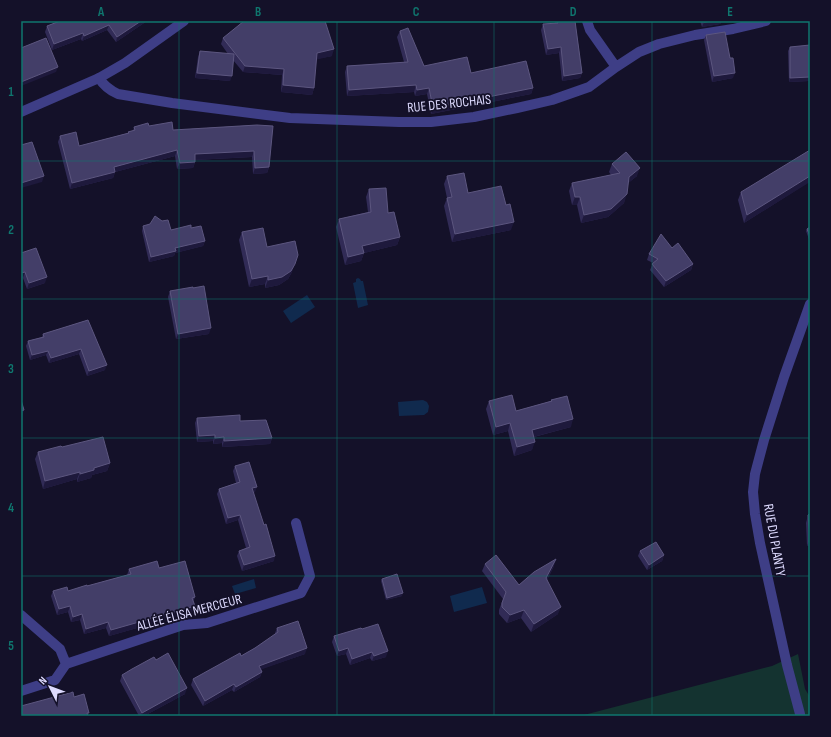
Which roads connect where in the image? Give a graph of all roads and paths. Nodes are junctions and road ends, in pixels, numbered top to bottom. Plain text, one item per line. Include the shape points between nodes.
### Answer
1 (184, 21) edge
2 (587, 21) edge
3 (766, 21) edge
4 (616, 67) junction
5 (99, 78) junction
6 (21, 112) edge
7 (810, 304) edge
8 (296, 523) dead end
9 (21, 615) edge
10 (66, 664) junction
11 (21, 691) edge
12 (800, 714) dead end

1 - 5 street via 125,63
2 - 4 street via 590,30
3 - 4 street, RUE DES ROCHAIS via 659,44 639,52
4 - 5 street, RUE DES ROCHAIS via 589,87 552,100 431,122 290,118 204,107 118,94 104,86
5 - 6 street
7 - 12 street, RUE DU PLANTY via 764,440 753,492 760,543
8 - 10 street, ALLÉE ÉLISA MERCŒUR via 310,576 300,593 207,623 183,625
9 - 10 street via 60,649
10 - 11 street via 55,680

